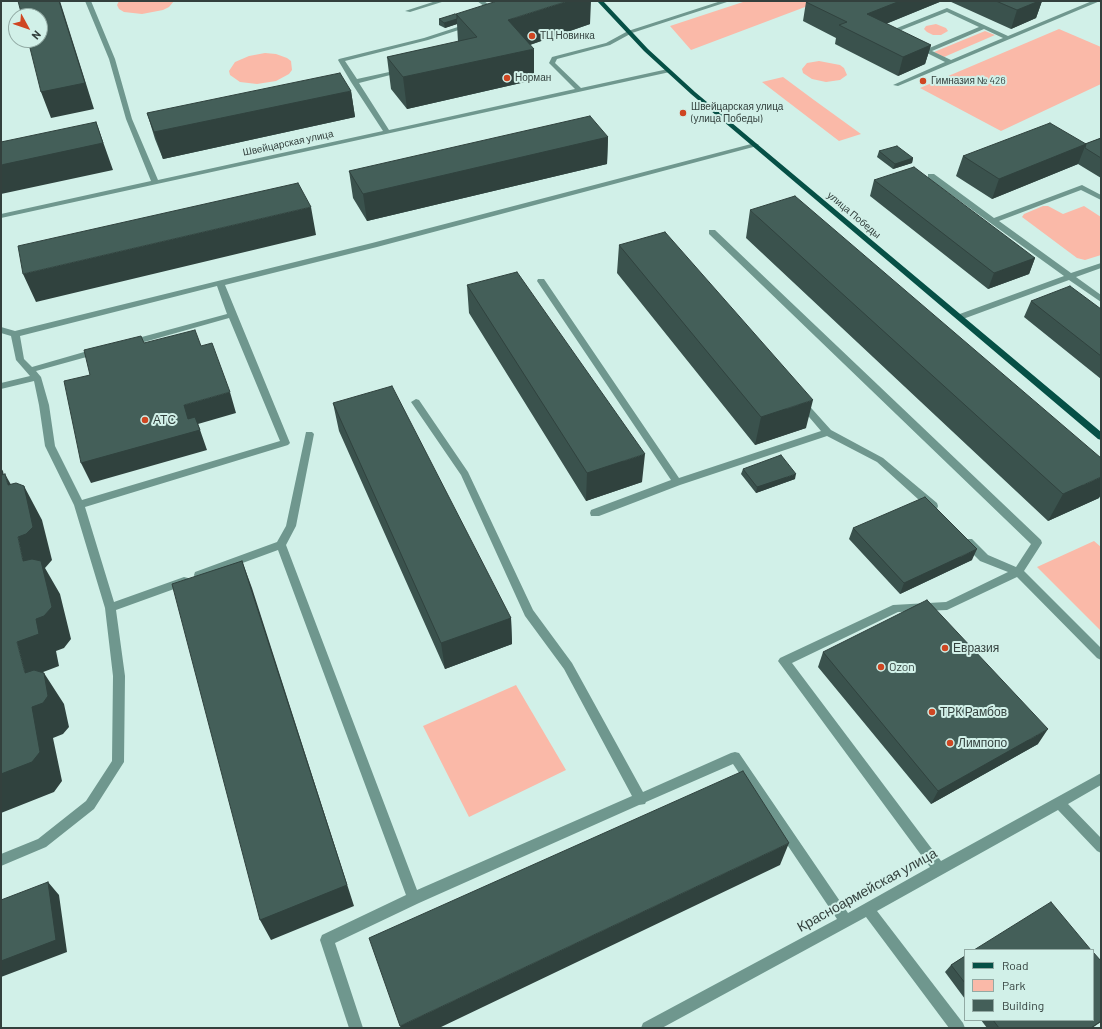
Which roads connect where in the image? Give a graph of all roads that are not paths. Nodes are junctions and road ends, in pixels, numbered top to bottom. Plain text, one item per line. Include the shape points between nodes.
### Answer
1 (88, 1) edge
2 (442, 1) edge
3 (480, 1) edge
4 (600, 1) edge
5 (728, 1) edge
6 (1096, 1) edge
7 (408, 11) dead end
8 (493, 18) edge
9 (478, 22) edge
10 (984, 27) junction
11 (630, 32) junction
12 (1008, 38) junction
13 (902, 39) edge
14 (908, 42) edge
15 (927, 51) junction
16 (950, 62) junction
17 (408, 70) edge
18 (668, 71) junction
19 (354, 82) junction
20 (896, 85) dead end
21 (579, 90) junction
22 (387, 132) junction
23 (755, 145) junction
24 (931, 176) dead end
25 (155, 182) junction
26 (1101, 198) edge
27 (1, 216) edge
28 (993, 221) junction
29 (712, 232) dead end
30 (1101, 265) edge
31 (1070, 276) junction
32 (541, 281) dead end
33 (220, 283) junction
34 (1101, 299) edge
35 (232, 315) junction
36 (960, 317) junction
37 (1, 330) edge
38 (15, 334) junction
39 (120, 346) edge
40 (105, 350) edge
41 (33, 373) junction
42 (1, 386) edge
43 (797, 397) edge
44 (416, 402) dead end
45 (828, 432) junction
46 (309, 434) dead end
47 (1101, 437) edge
48 (677, 482) junction
49 (79, 505) junction
50 (937, 511) edge
51 (595, 513) dead end
52 (963, 537) edge
53 (281, 545) junction
54 (1018, 572) junction
55 (110, 608) junction
56 (1101, 655) edge
57 (1101, 779) edge
58 (641, 800) junction
59 (1059, 802) junction
60 (1101, 847) edge
61 (1, 860) edge
62 (938, 868) junction
63 (414, 898) junction
64 (867, 908) junction
65 (846, 921) junction
66 (356, 1028) edge
67 (648, 1028) edge
68 (958, 1028) edge

1 - 25 street via 112,59 129,119
2 - 7 street
3 - 8 street via 501,16
4 - 11 main road, улица Победы
5 - 11 street
6 - 12 street
9 - 19 street via 427,42 341,60
10 - 12 street
10 - 13 street via 946,10 889,33
10 - 15 street
11 - 18 main road, улица Победы
11 - 21 street via 608,44 554,58 552,63
12 - 16 street
14 - 15 street
15 - 16 street
16 - 20 street
17 - 19 street
18 - 21 street, Швейцарская улица
18 - 23 main road, улица Победы
19 - 22 street
21 - 22 street, Швейцарская улица
22 - 25 street, Швейцарская улица
23 - 33 street
23 - 36 main road, улица Победы
24 - 28 street
25 - 27 street, Швейцарская улица
26 - 28 street via 1082,187
28 - 31 street
29 - 54 street via 1036,543
30 - 31 street
31 - 34 street
31 - 36 street
32 - 48 street
33 - 35 street
33 - 38 street
35 - 39 street
35 - 49 street via 284,443
36 - 47 main road, улица Победы
37 - 38 street
38 - 41 street via 20,360
40 - 41 street
41 - 42 street
41 - 49 street via 44,405 50,446
43 - 45 street
44 - 58 street via 465,474 529,613 568,666
45 - 48 street
45 - 50 street via 880,460
46 - 53 street via 291,526
48 - 51 street
49 - 55 street
52 - 54 street via 984,558
53 - 55 street
53 - 63 street
54 - 56 street
54 - 62 street via 947,606 897,608 784,661
55 - 61 street via 119,676 118,762 90,805 42,843
57 - 59 street, Красноармейская улица
58 - 63 street
58 - 65 street via 735,758
59 - 60 street
59 - 62 street, Красноармейская улица
62 - 64 street, Красноармейская улица
63 - 66 street via 328,940
64 - 65 street, Красноармейская улица
64 - 68 street
65 - 67 street, Красноармейская улица

